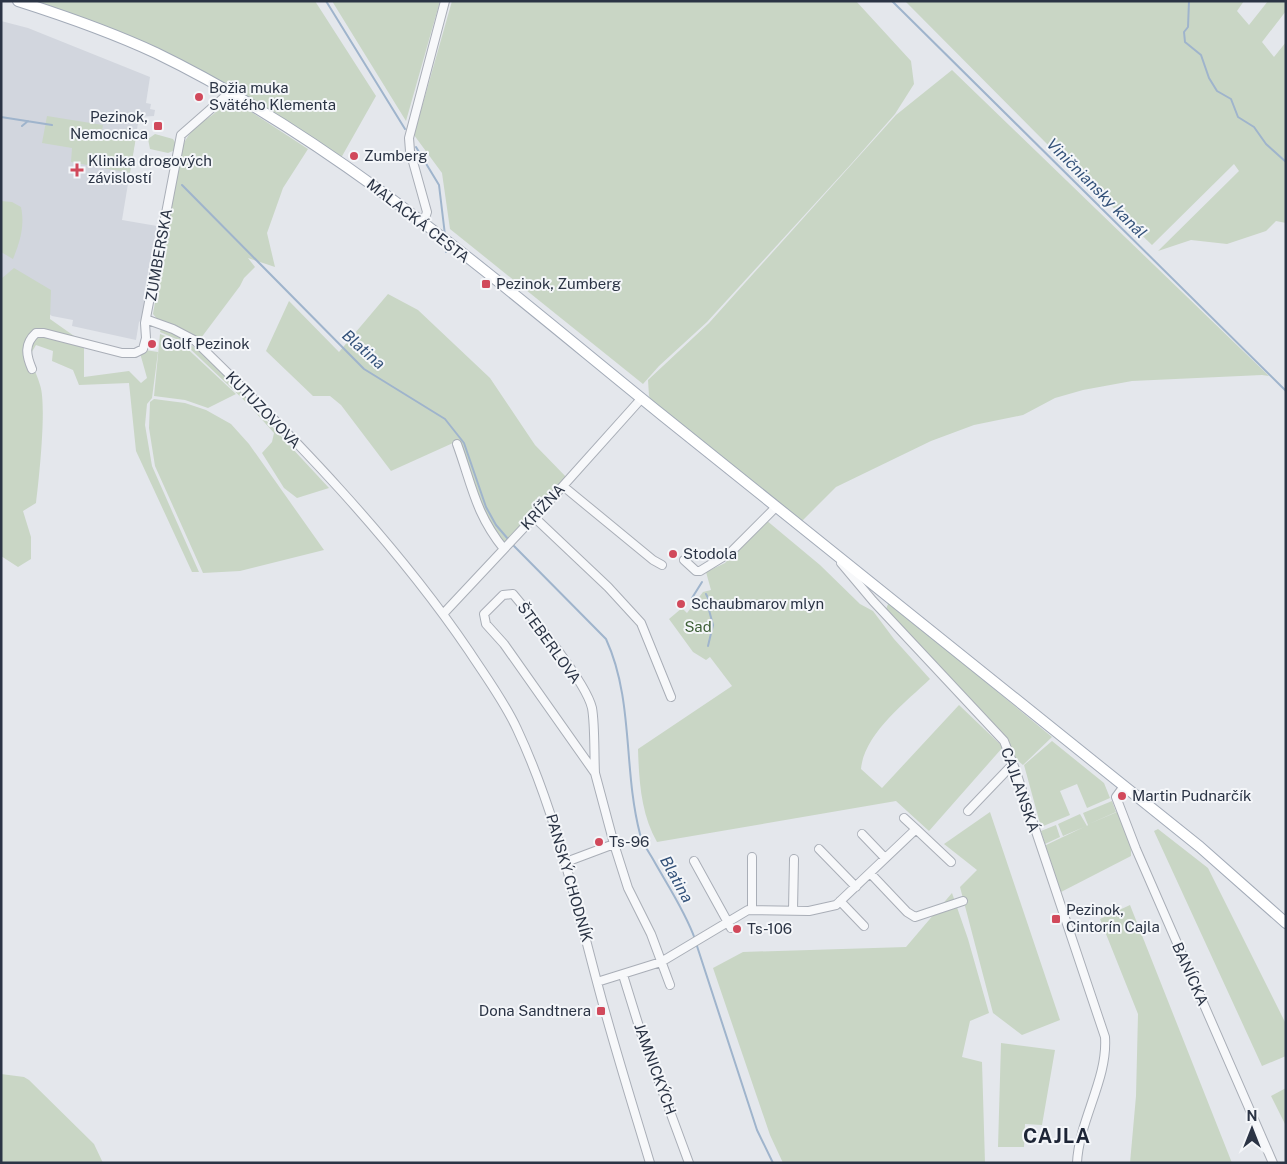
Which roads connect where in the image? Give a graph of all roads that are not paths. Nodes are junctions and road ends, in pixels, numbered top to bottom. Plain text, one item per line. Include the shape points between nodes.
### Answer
1 (18, 1) edge
2 (446, 1) edge
3 (229, 93) junction
4 (422, 224) junction
5 (148, 320) junction
6 (32, 369) dead end
7 (641, 399) junction
8 (457, 444) dead end
9 (563, 486) junction
10 (776, 507) junction
11 (534, 517) junction
12 (505, 548) junction
13 (835, 556) junction
14 (684, 560) dead end
15 (662, 565) dead end
16 (881, 592) junction
17 (873, 601) junction
18 (444, 613) junction
19 (671, 697) dead end
20 (593, 751) junction
21 (579, 752) junction
22 (1013, 764) junction
23 (595, 773) junction
24 (1124, 786) junction
25 (968, 811) dead end
26 (904, 818) dead end
27 (916, 828) junction
28 (862, 834) dead end
29 (614, 844) junction
30 (819, 849) dead end
31 (752, 857) dead end
32 (794, 858) dead end
33 (885, 858) junction
34 (694, 861) dead end
35 (566, 862) junction
36 (951, 862) dead end
37 (870, 873) junction
38 (856, 887) junction
39 (840, 901) junction
40 (963, 901) dead end
41 (752, 910) junction
42 (793, 910) junction
43 (1286, 923) edge
44 (729, 926) junction
45 (864, 926) dead end
46 (661, 962) junction
47 (623, 975) junction
48 (597, 982) junction
49 (670, 985) dead end
50 (650, 1163) edge
51 (689, 1163) edge
52 (1077, 1163) edge
53 (1273, 1163) edge

1 - 3 main road, MALACKÁ CESTA via 114,34
2 - 4 street via 415,109 410,138 410,151 427,212
3 - 4 main road, MALACKÁ CESTA via 351,170
3 - 5 street, ZUMBERSKA via 181,135
4 - 7 main road, MALACKÁ CESTA
5 - 6 street via 143,349 135,353 36,333 26,348
5 - 18 street, KUTUZOVOVA via 194,340 359,513
7 - 9 street, KRÍŽNA
7 - 10 main road, MALACKÁ CESTA
8 - 12 street via 483,519
9 - 11 street, KRÍŽNA
9 - 15 street
10 - 13 main road
10 - 14 street via 731,552 700,571
11 - 12 street, KRÍŽNA
11 - 19 street via 608,586 641,623
12 - 18 street, KRÍŽNA
13 - 16 main road
13 - 17 street, CAJLANSKÁ
16 - 17 street
16 - 24 main road
17 - 22 street, CAJLANSKÁ via 1004,741
18 - 35 street, PANSKÝ CHODNÍK via 495,688 517,728 535,768
20 - 21 street
20 - 21 street, ŠTEBERLOVA via 592,708 585,692 535,620 513,594 503,595 484,614 486,624 504,644
20 - 23 street, ŠTEBERLOVA
21 - 23 street, ŠTEBERLOVA
22 - 25 street
22 - 52 street, CAJLANSKÁ via 1105,1037 1104,1057
23 - 29 street, ŠTEBERLOVA
24 - 43 main road via 1236,877
24 - 53 street, BANÍCKA via 1116,797 1169,927
26 - 27 street
27 - 33 street
27 - 36 street
28 - 33 street
29 - 35 street
29 - 46 street, ŠTEBERLOVA via 628,888
30 - 38 street
31 - 41 street
32 - 42 street
33 - 37 street
34 - 44 street
35 - 48 street, PANSKÝ CHODNÍK
37 - 38 street
37 - 40 street via 915,917
38 - 39 street
39 - 42 street via 818,910
39 - 45 street
41 - 42 street
41 - 44 street
44 - 46 street
46 - 47 street
46 - 49 street, ŠTEBERLOVA
47 - 48 street
47 - 51 street, JAMNICKÝCH
48 - 50 street, PANSKÝ CHODNÍK

